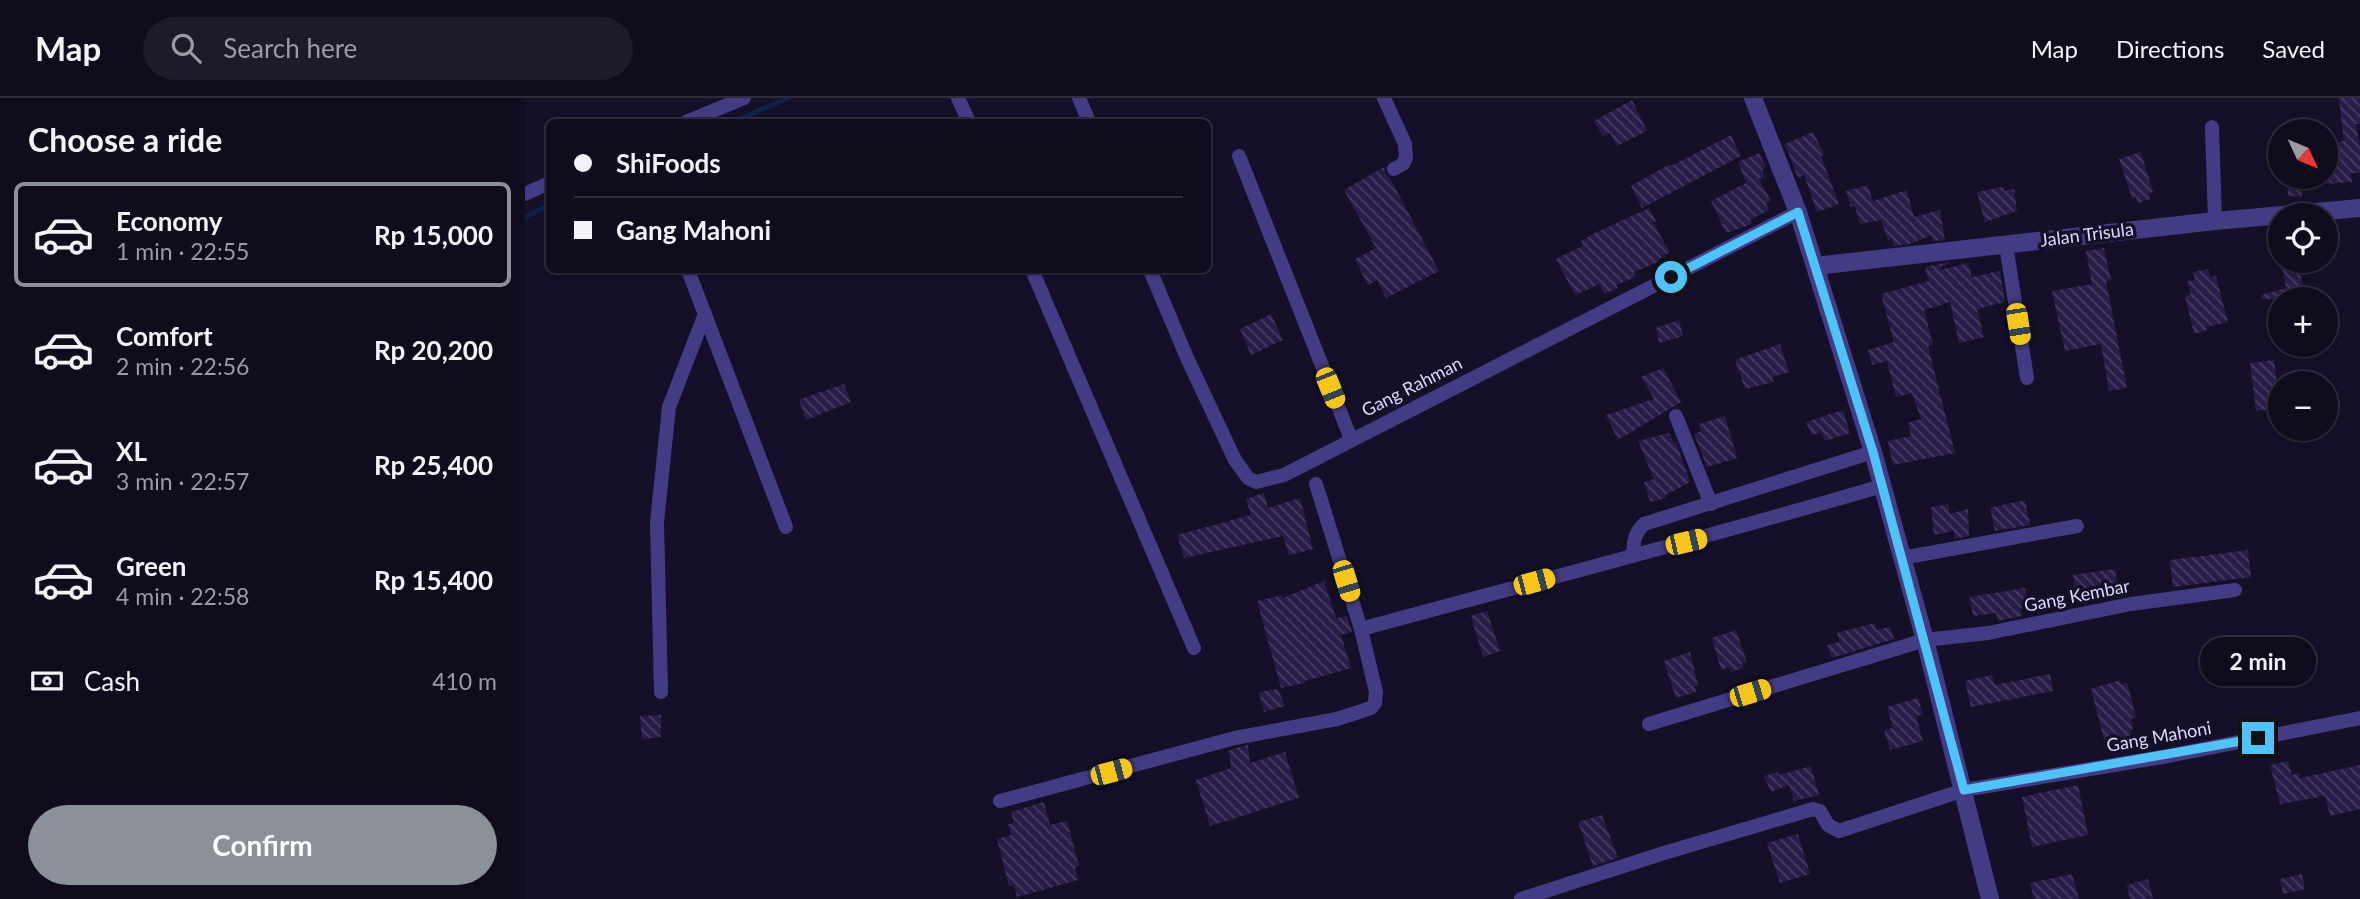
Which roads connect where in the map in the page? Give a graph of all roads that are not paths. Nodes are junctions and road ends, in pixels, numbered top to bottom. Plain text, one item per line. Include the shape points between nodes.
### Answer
1 (744, 98) edge
2 (958, 98) edge
3 (1079, 98) edge
4 (1384, 98) edge
5 (1753, 98) edge
6 (692, 119) edge
7 (968, 119) edge
8 (1088, 119) edge
9 (2212, 127) dead end
10 (1238, 156) dead end
11 (1394, 169) dead end
12 (546, 184) edge
13 (525, 194) edge
14 (2360, 208) edge
15 (1798, 212) junction
16 (2215, 221) junction
17 (2006, 245) junction
18 (1815, 265) junction
19 (689, 273) edge
20 (1033, 273) edge
21 (1151, 273) edge
22 (705, 314) junction
23 (2027, 378) dead end
24 (1676, 416) dead end
25 (1351, 439) junction
26 (1873, 452) junction
27 (1316, 484) dead end
28 (1882, 486) junction
29 (1711, 504) junction
30 (2077, 526) dead end
31 (786, 527) dead end
32 (1633, 554) junction
33 (1902, 558) junction
34 (2235, 590) dead end
35 (1361, 629) junction
36 (1926, 640) junction
37 (1194, 648) dead end
38 (661, 692) dead end
39 (2360, 718) edge
40 (1649, 724) dead end
41 (1964, 790) junction
42 (1000, 801) dead end
43 (1521, 899) edge
44 (1990, 899) edge

1 - 6 street
2 - 7 street
3 - 8 street
4 - 11 street via 1407,151 1403,164
5 - 15 street
9 - 16 street
10 - 25 street
12 - 13 street
14 - 16 street, Jalan Trisula
15 - 18 street
15 - 25 street, Gang Rahman
16 - 17 street, Jalan Trisula
17 - 18 street, Jalan Trisula
17 - 23 street
18 - 26 street
19 - 22 street
20 - 37 street
21 - 25 street, Gang Rahman via 1235,460 1248,478 1256,482 1284,475
22 - 31 street
22 - 38 street via 669,407 657,522
24 - 29 street
26 - 28 street
26 - 29 street
27 - 35 street
28 - 32 street
28 - 33 street
29 - 32 street via 1644,524 1634,539
30 - 33 street
32 - 35 street
33 - 36 street
34 - 36 street, Gang Kembar
35 - 42 street via 1376,691 1375,703 1366,712 1235,738
36 - 40 street, Gang Kembar
36 - 41 street
39 - 41 street, Gang Mahoni
41 - 43 street, Gang Mahoni via 1839,831 1831,829 1813,808
41 - 44 street

